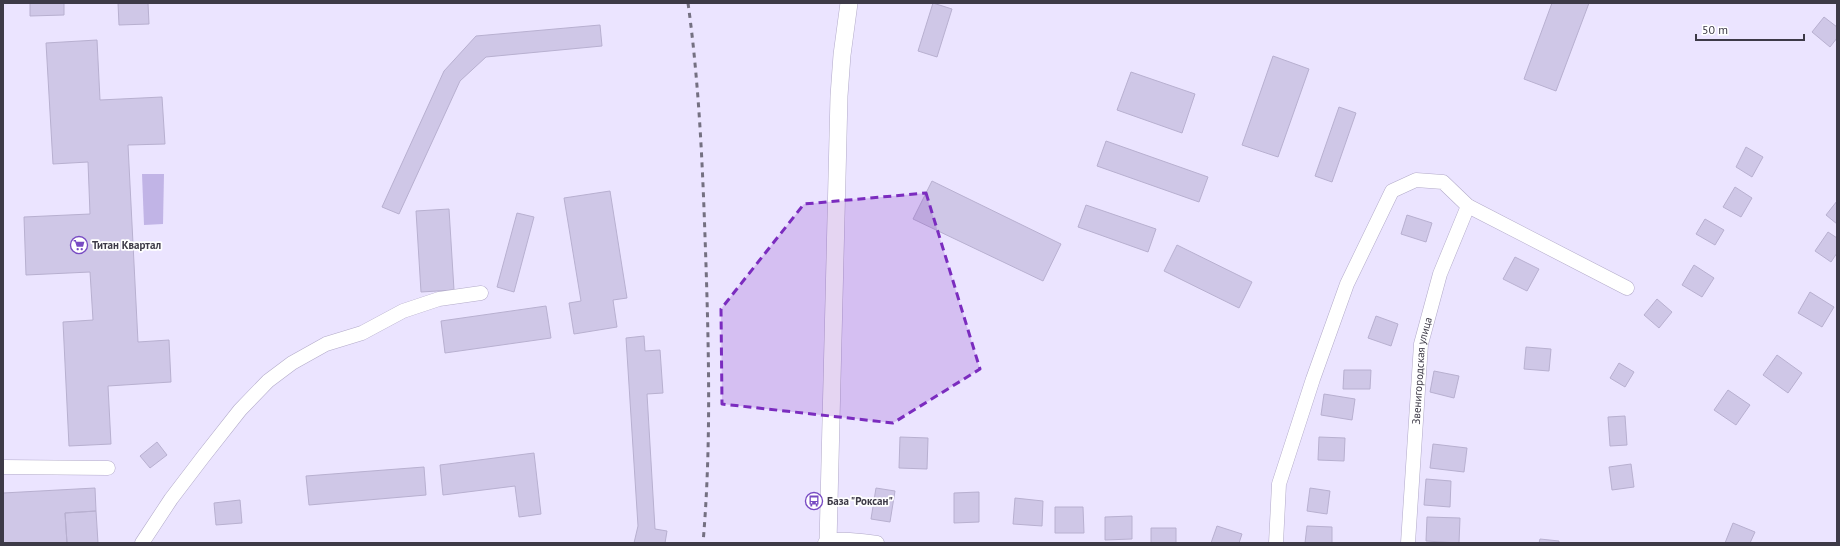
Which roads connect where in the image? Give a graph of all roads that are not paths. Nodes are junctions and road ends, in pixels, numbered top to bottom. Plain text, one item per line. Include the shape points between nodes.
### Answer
1 (849, 3) edge
2 (1468, 206) junction
3 (1627, 288) dead end
4 (481, 293) dead end
5 (3, 467) edge
6 (108, 468) dead end
7 (827, 542) edge
8 (142, 543) edge
9 (877, 543) edge
10 (1276, 543) edge
11 (1408, 543) edge

1 - 7 street via 838,96
2 - 3 street
2 - 10 street via 1443,182 1416,180 1392,191 1347,284 1313,379 1279,484
2 - 11 street, Звенигородская улица via 1440,274 1420,344
4 - 8 street via 439,299 403,311 362,333 326,344 274,376 240,410 171,499
5 - 6 street
7 - 9 street

